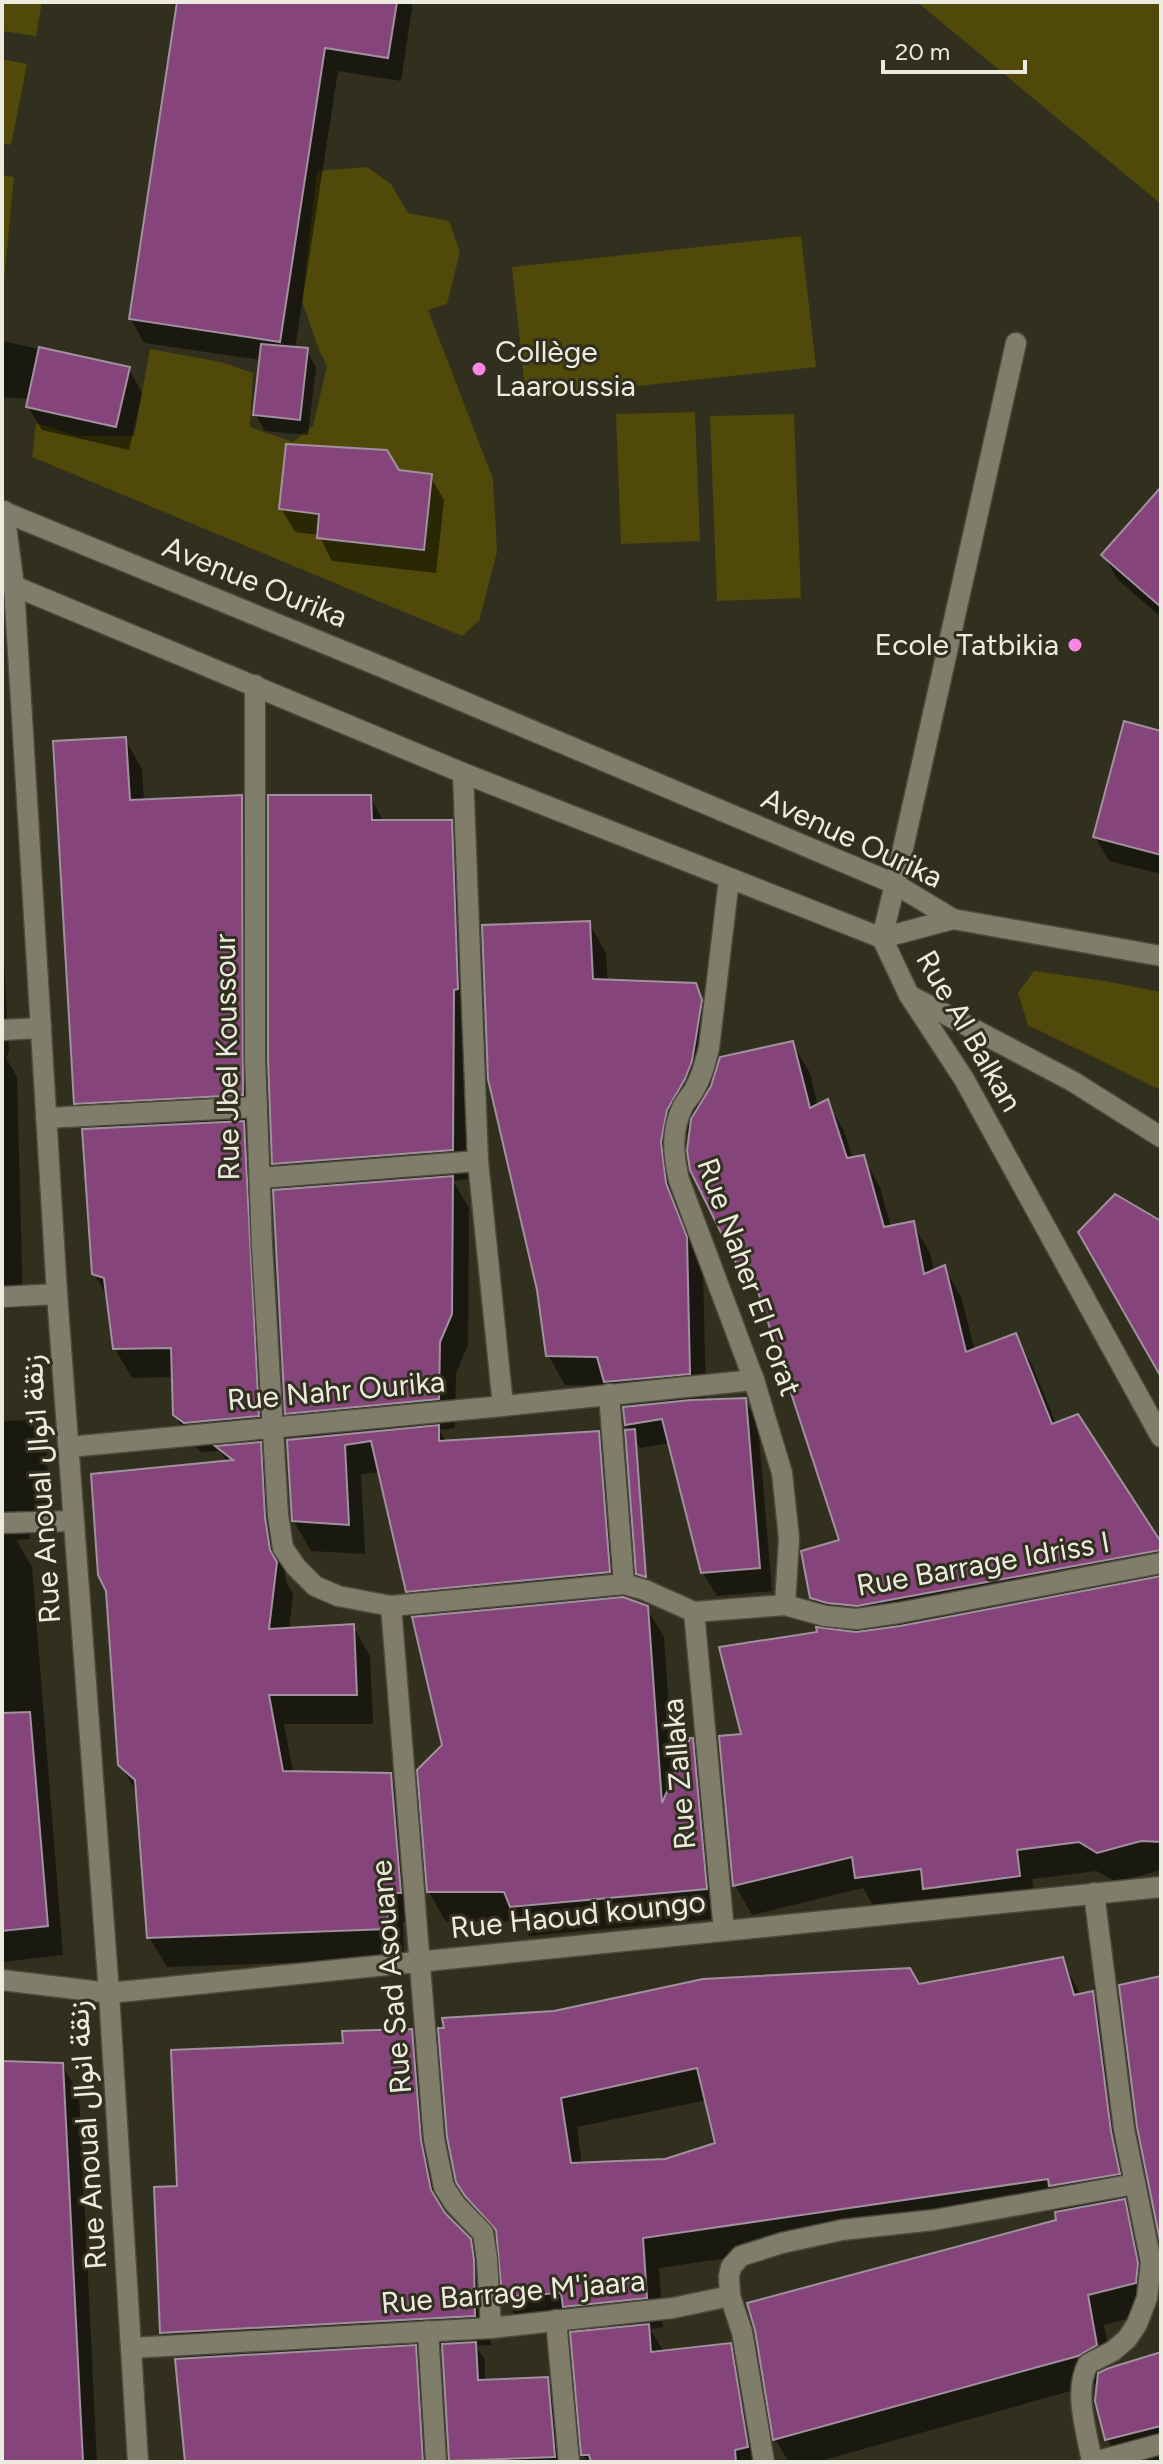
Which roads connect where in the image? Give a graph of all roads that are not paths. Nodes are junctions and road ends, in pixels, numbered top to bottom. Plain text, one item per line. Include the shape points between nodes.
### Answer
1 (1016, 343) dead end
2 (3, 511) edge
3 (8, 584) edge
4 (255, 685) junction
5 (463, 773) junction
6 (729, 879) junction
7 (895, 884) junction
8 (953, 919) junction
9 (882, 938) junction
10 (1161, 956) edge
11 (909, 995) junction
12 (41, 1028) junction
13 (2, 1030) edge
14 (257, 1107) junction
15 (46, 1118) junction
16 (1161, 1137) edge
17 (478, 1161) junction
18 (260, 1178) junction
19 (57, 1294) junction
20 (2, 1297) edge
21 (754, 1380) junction
22 (609, 1394) junction
23 (503, 1406) junction
24 (273, 1427) junction
25 (1161, 1437) edge
26 (69, 1447) junction
27 (74, 1521) junction
28 (2, 1523) edge
29 (1161, 1563) edge
30 (624, 1584) junction
31 (785, 1605) junction
32 (391, 1606) junction
33 (694, 1612) junction
34 (1161, 1887) edge
35 (1094, 1893) junction
36 (724, 1931) junction
37 (421, 1961) junction
38 (2, 1980) edge
39 (109, 1993) junction
40 (1135, 2184) junction
41 (730, 2296) junction
42 (556, 2320) junction
43 (491, 2328) junction
44 (428, 2331) junction
45 (131, 2348) junction
46 (1161, 2444) edge
47 (138, 2462) edge
48 (436, 2462) edge
49 (569, 2462) edge
50 (764, 2462) edge
51 (1093, 2462) edge

1 - 7 street, Rue Al Balkan
2 - 3 street, Rue Anoual زنقة انوال
2 - 7 street, Avenue Ourika
3 - 4 street
3 - 12 street, Rue Anoual زنقة انوال
4 - 5 street
4 - 14 street, Rue Jbel Koussour
5 - 6 street
5 - 17 street
6 - 9 street
6 - 21 street, Rue Naher El Forat via 705,1068 683,1105 673,1155
7 - 8 street, Avenue Ourika
7 - 9 street, Rue Al Balkan
8 - 9 street, Avenue Ourika
8 - 10 street
9 - 11 street, Rue Al Balkan
11 - 16 street via 1072,1081
11 - 25 street, Rue Al Balkan via 964,1079
12 - 13 street
12 - 15 street, Rue Anoual زنقة انوال
14 - 15 street
14 - 18 street, Rue Jbel Koussour
15 - 19 street, Rue Anoual زنقة انوال
17 - 18 street
17 - 23 street
18 - 24 street, Rue Jbel Koussour
19 - 20 street
19 - 26 street, Rue Anoual زنقة انوال
21 - 22 street, Rue Nahr Ourika
21 - 31 street, Rue Naher El Forat via 782,1473 789,1538
22 - 23 street, Rue Nahr Ourika
22 - 30 street
23 - 24 street, Rue Nahr Ourika
24 - 26 street, Rue Nahr Ourika
24 - 32 street, Rue Jbel Koussour via 283,1548 315,1586
26 - 27 street, Rue Anoual زنقة انوال
27 - 28 street
27 - 39 street, Rue Anoual زنقة انوال
29 - 31 street, Rue Barrage Idriss I via 857,1619
30 - 32 street, Rue Barrage Idriss I
30 - 33 street, Rue Barrage Idriss I
31 - 33 street, Rue Barrage Idriss I
32 - 37 street, Rue Sad Asouane
33 - 36 street, Rue Zallaka
34 - 35 street, Rue Haoud koungo
35 - 36 street, Rue Haoud koungo
35 - 40 street
36 - 37 street, Rue Haoud koungo
37 - 39 street, Rue Haoud koungo
37 - 43 street, Rue Sad Asouane via 434,2139 444,2187 483,2233
38 - 39 street, Rue Haoud koungo
39 - 45 street, Rue Anoual زنقة انوال
40 - 41 street via 782,2243 741,2256 731,2267
40 - 51 street via 1150,2279 1127,2339 1088,2364 1081,2380
41 - 42 street, Rue Barrage M'jaara via 673,2308
41 - 50 street via 742,2332
42 - 43 street, Rue Barrage M'jaara
42 - 49 street
43 - 44 street, Rue Barrage M'jaara
44 - 45 street, Rue Barrage M'jaara
44 - 48 street
45 - 47 street, Rue Anoual زنقة انوال
46 - 51 street

